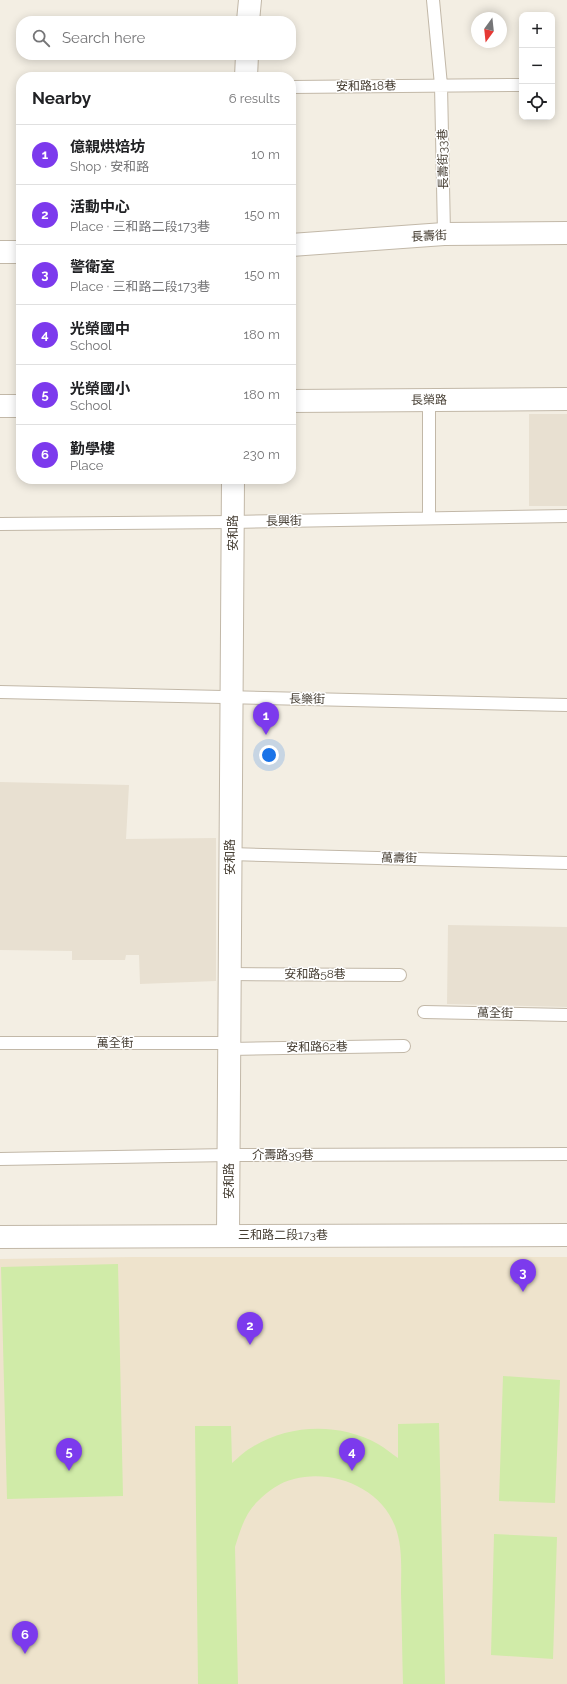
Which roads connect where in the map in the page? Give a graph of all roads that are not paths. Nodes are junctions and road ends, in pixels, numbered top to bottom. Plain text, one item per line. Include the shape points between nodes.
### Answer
1 (250, 0) edge
2 (433, 0) edge
3 (248, 16) edge
4 (247, 60) edge
5 (246, 72) edge
6 (441, 85) junction
7 (519, 85) edge
8 (296, 87) edge
9 (567, 233) edge
10 (444, 234) junction
11 (296, 245) edge
12 (0, 252) edge
13 (16, 252) edge
14 (567, 398) edge
15 (428, 400) junction
16 (296, 401) edge
17 (0, 406) edge
18 (16, 406) edge
19 (233, 484) edge
20 (567, 516) edge
21 (429, 518) junction
22 (233, 522) junction
23 (0, 524) edge
24 (0, 692) edge
25 (231, 698) junction
26 (567, 705) edge
27 (230, 854) junction
28 (567, 863) edge
29 (230, 974) junction
30 (400, 975) dead end
31 (424, 1012) dead end
32 (567, 1015) edge
33 (0, 1042) edge
34 (229, 1046) junction
35 (404, 1046) dead end
36 (567, 1154) edge
37 (229, 1155) junction
38 (0, 1159) edge
39 (567, 1235) edge
40 (228, 1236) junction
41 (0, 1237) edge

1 - 3 street
2 - 6 lane, 長壽街33巷
4 - 5 street
6 - 7 lane, 安和路18巷
6 - 8 lane, 安和路18巷
6 - 10 lane, 長壽街33巷
9 - 10 street, 長壽街
10 - 11 street, 長壽街
12 - 13 street
14 - 15 street, 長榮路
15 - 16 street, 長榮路
15 - 21 lane
17 - 18 street
19 - 22 street, 安和路
20 - 21 lane, 長興街
21 - 22 lane, 長興街
22 - 23 lane, 長興街
22 - 25 street, 安和路
24 - 25 lane, 長樂街
25 - 26 lane, 長樂街
25 - 27 street, 安和路
27 - 28 lane, 萬壽街
27 - 29 street, 安和路
29 - 30 lane, 安和路58巷
29 - 34 street, 安和路
31 - 32 lane, 萬全街
33 - 34 lane, 萬全街
34 - 35 lane, 安和路62巷
34 - 37 street, 安和路
36 - 37 lane, 介壽路39巷
37 - 38 lane, 介壽路39巷
37 - 40 street, 安和路
39 - 40 street, 三和路二段173巷
40 - 41 street, 三和路二段173巷

